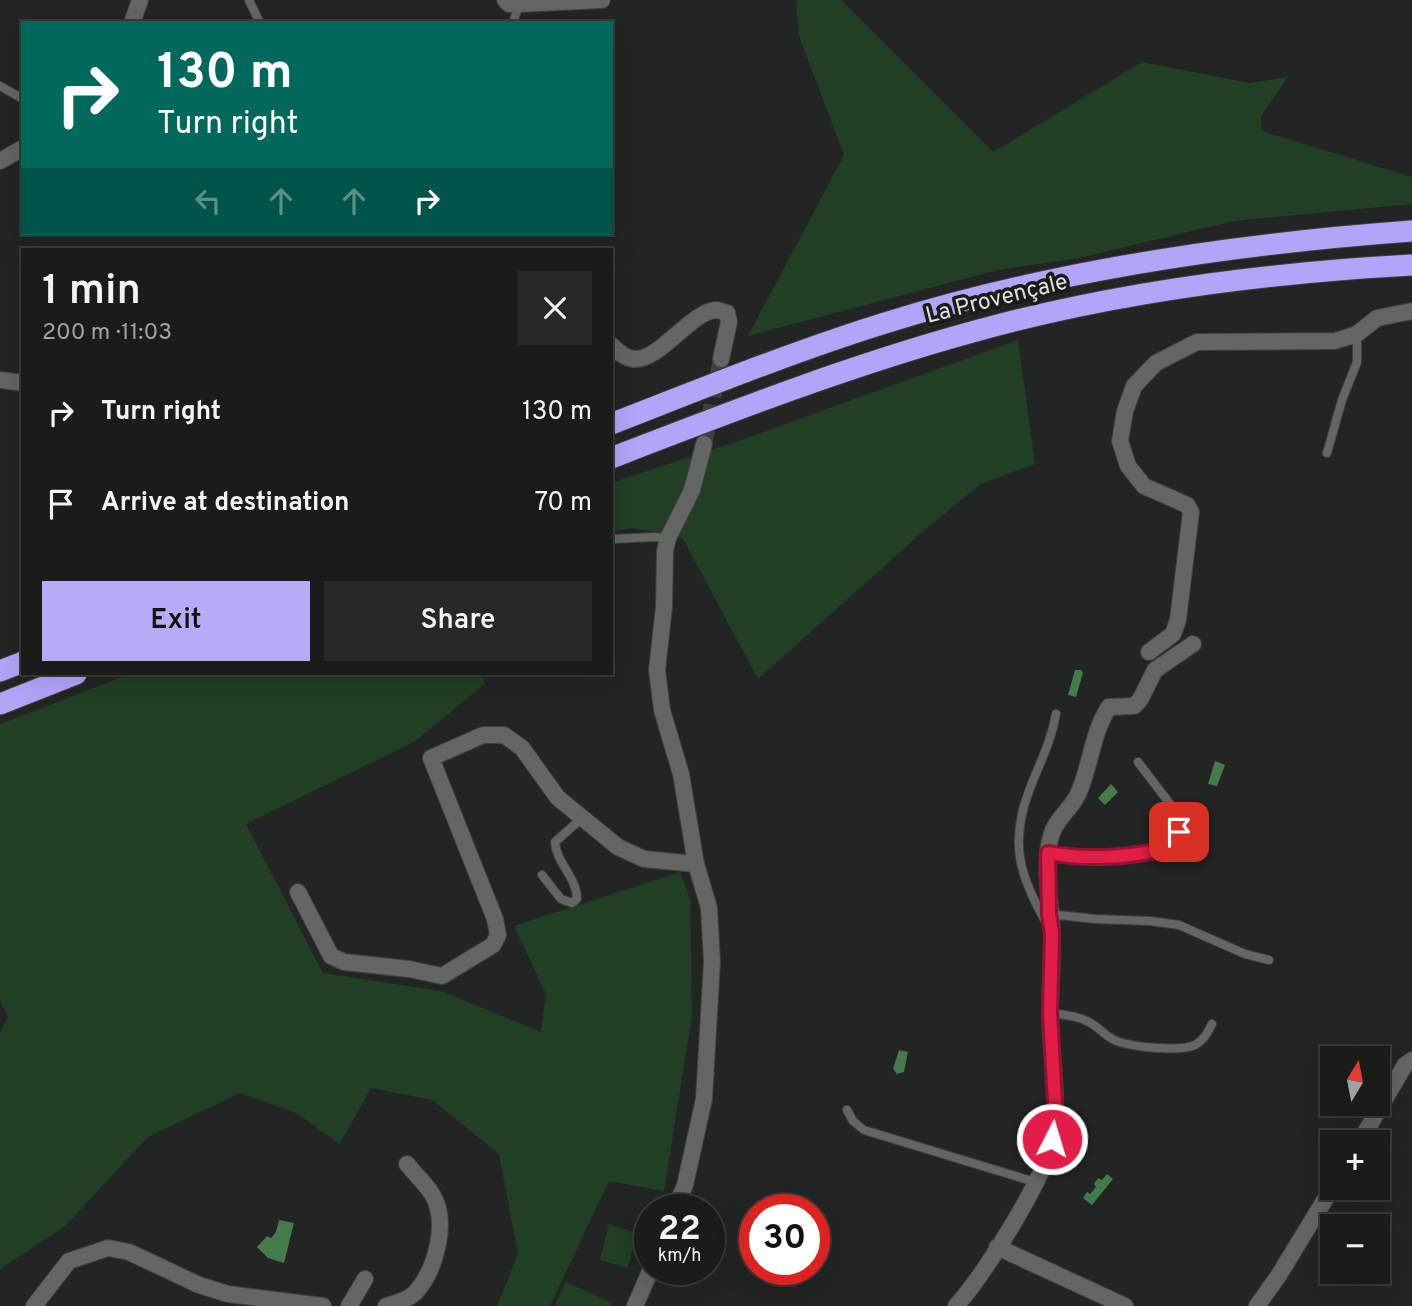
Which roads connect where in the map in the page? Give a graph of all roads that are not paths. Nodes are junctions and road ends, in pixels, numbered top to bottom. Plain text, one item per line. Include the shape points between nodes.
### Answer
1 (140, 0) edge
2 (249, 0) edge
3 (602, 0) edge
4 (512, 2) edge
5 (133, 21) edge
6 (259, 21) edge
7 (513, 21) edge
8 (0, 86) edge
9 (21, 98) edge
10 (21, 149) edge
11 (0, 161) edge
12 (1412, 232) edge
13 (1412, 265) edge
14 (1412, 311) edge
15 (1357, 334) junction
16 (613, 347) edge
17 (721, 359) tunnel mouth
18 (0, 380) edge
19 (21, 383) edge
20 (613, 424) edge
21 (704, 444) tunnel mouth
22 (1327, 453) dead end
23 (613, 457) edge
24 (668, 538) junction
25 (613, 539) edge
26 (1193, 644) dead end
27 (1149, 652) dead end
28 (21, 663) edge
29 (0, 671) edge
30 (73, 675) edge
31 (0, 704) edge
32 (1056, 714) dead end
33 (1138, 762) dead end
34 (582, 818) junction
35 (1048, 853) junction
36 (696, 864) junction
37 (542, 874) dead end
38 (298, 892) dead end
39 (1049, 914) junction
40 (1052, 933) junction
41 (1269, 960) dead end
42 (1050, 1013) junction
43 (1212, 1024) dead end
44 (1412, 1060) edge
45 (847, 1110) dead end
46 (1367, 1130) edge
47 (407, 1164) dead end
48 (1035, 1182) junction
49 (681, 1194) edge
50 (1325, 1200) edge
51 (997, 1247) junction
52 (365, 1279) dead end
53 (644, 1285) edge
54 (33, 1306) edge
55 (323, 1306) edge
56 (349, 1306) edge
57 (386, 1306) edge
58 (635, 1306) edge
59 (956, 1306) edge
60 (1125, 1306) edge
61 (1256, 1306) edge

1 - 5 street
2 - 6 lane
3 - 4 street
4 - 7 lane
8 - 9 lane
10 - 11 street
12 - 20 highway, La Provençale via 1238,248 1145,262 956,303 812,347
13 - 23 highway, La Provençale via 1251,278 1026,318 832,374
14 - 15 street via 1377,318
15 - 22 lane via 1357,362
15 - 27 street via 1335,341 1197,342 1156,363 1134,386 1120,441 1128,466 1144,486 1187,505 1191,512 1178,620 1173,634
16 - 17 street via 635,359 650,355 716,310 727,313 729,322
18 - 19 street
21 - 24 street via 692,490
24 - 25 lane
24 - 36 street via 657,670
26 - 35 street via 1155,670 1134,706 1109,707 1099,722 1079,794 1052,833
28 - 29 highway
30 - 31 highway
32 - 40 lane via 1051,739 1028,792 1018,848 1021,870
33 - 35 lane via 1180,817 1179,832 1170,847 1104,856
34 - 36 street via 618,847 644,859
34 - 37 lane via 555,842 577,887 578,900 561,899
34 - 38 street via 558,798 522,748 504,735 483,735 431,758 498,935 493,945 442,976 344,962 331,956
35 - 39 street
36 - 49 street via 709,908 711,1013 704,1099
39 - 40 street
39 - 41 lane via 1179,925
40 - 42 street
42 - 43 lane via 1092,1023 1118,1042 1152,1047 1194,1045
42 - 48 street via 1055,1102 1052,1139
44 - 46 street
45 - 48 lane via 864,1130
47 - 57 street via 433,1195 441,1220 428,1275 414,1294
48 - 51 street
50 - 61 street
51 - 59 street
51 - 60 street
52 - 56 street
53 - 58 street
54 - 55 street via 69,1261 108,1248 129,1252 199,1286

